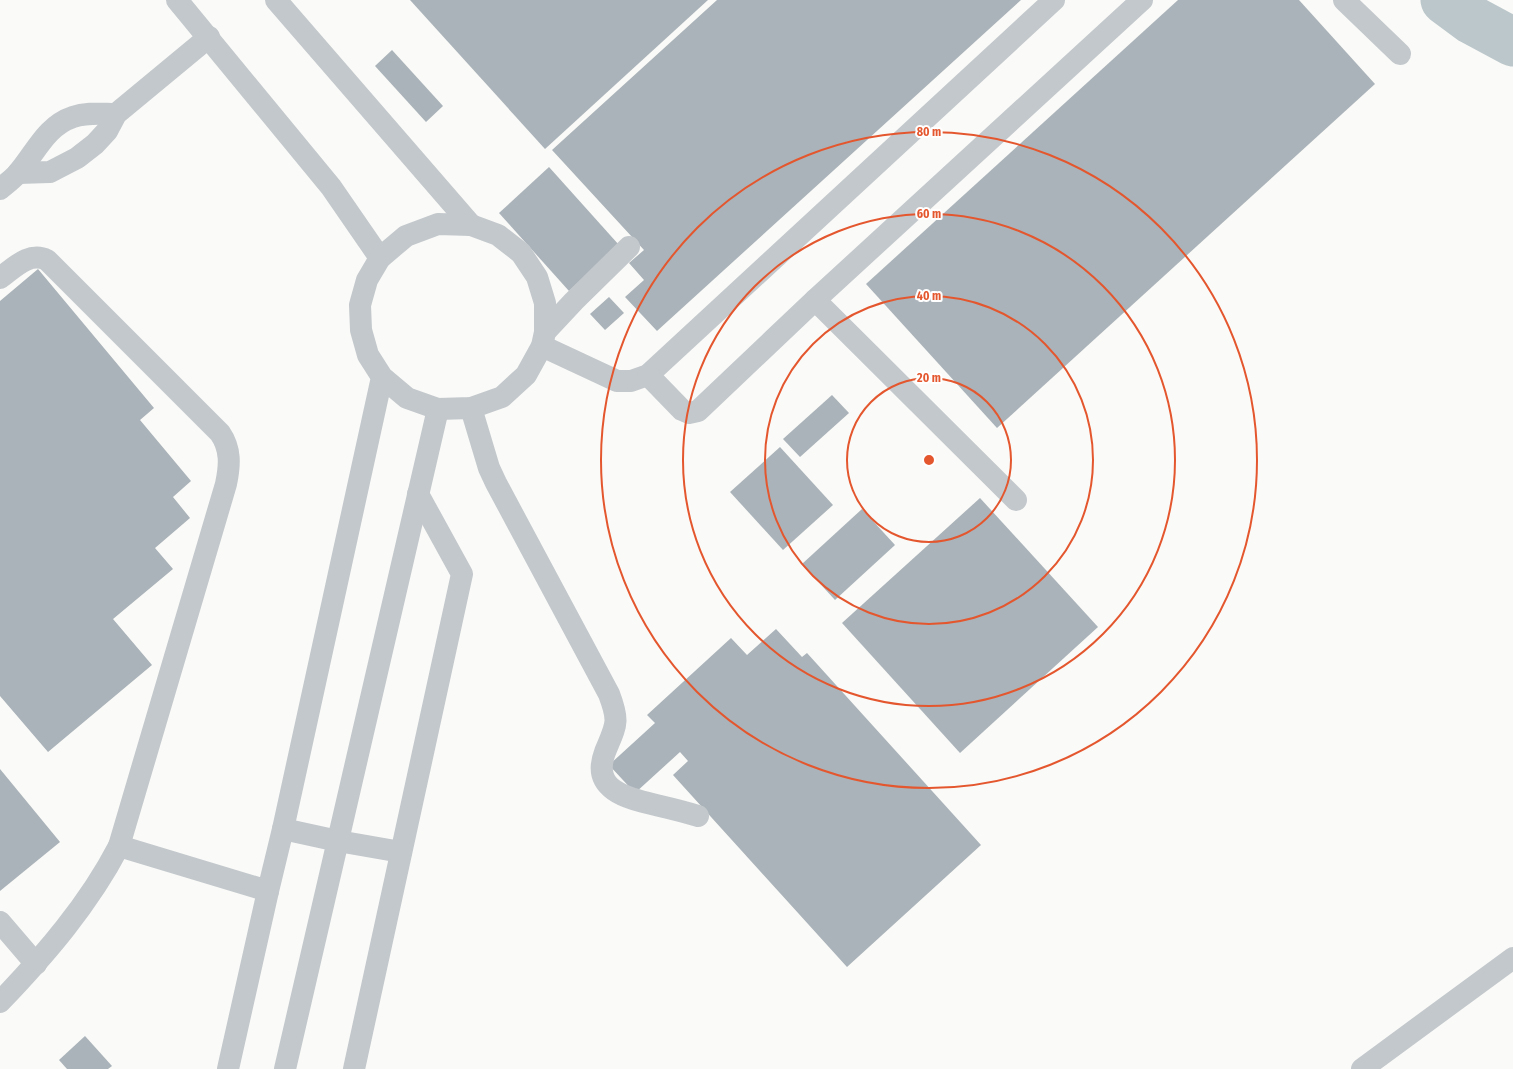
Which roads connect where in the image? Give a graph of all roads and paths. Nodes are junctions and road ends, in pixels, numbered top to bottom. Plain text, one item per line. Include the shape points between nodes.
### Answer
1 (177, 0) edge
2 (276, 0) edge
3 (1054, 0) edge
4 (1142, 0) edge
5 (1344, 0) edge
6 (209, 37) junction
7 (1400, 54) dead end
8 (116, 114) junction
9 (18, 173) junction
10 (0, 189) edge
11 (472, 225) junction
12 (629, 247) dead end
13 (380, 258) junction
14 (0, 278) edge
15 (815, 300) junction
16 (543, 339) junction
17 (648, 375) junction
18 (382, 377) junction
19 (471, 408) junction
20 (438, 409) junction
21 (418, 494) junction
22 (1016, 500) dead end
23 (698, 816) dead end
24 (283, 829) junction
25 (338, 841) junction
26 (119, 846) junction
27 (401, 852) junction
28 (268, 891) junction
29 (0, 922) edge
30 (1513, 958) edge
31 (36, 964) junction
32 (0, 1002) edge
33 (228, 1069) edge
34 (285, 1069) edge
35 (354, 1069) edge
36 (1362, 1069) edge

1 - 6 street
2 - 11 street
3 - 17 street
4 - 15 street
5 - 7 street
6 - 8 street
6 - 13 street via 331,187
8 - 9 street via 95,144 77,158 50,172
8 - 9 street via 74,116 61,122 39,144
9 - 10 street
11 - 13 street via 438,224 406,236
11 - 16 street via 498,235 521,253 537,277 545,304
12 - 16 street via 574,301
13 - 18 street via 367,280 360,305 360,330 368,355
14 - 26 street via 29,258 39,257 47,260 220,433 228,448 229,469 226,484
15 - 17 street via 698,411 689,413 682,410
15 - 22 street
16 - 17 street via 617,381 631,381
16 - 19 street via 526,375 502,397
18 - 20 street via 407,398
18 - 24 street
19 - 20 street
19 - 23 street via 491,473 610,694 616,725 603,758 602,772 606,782 626,798
20 - 21 street
21 - 25 street
21 - 27 street via 462,574
24 - 25 street
24 - 28 street
25 - 27 street
25 - 34 street
26 - 28 street
26 - 31 street via 110,865
27 - 35 street
28 - 33 street
29 - 31 street
30 - 36 street
31 - 32 street

